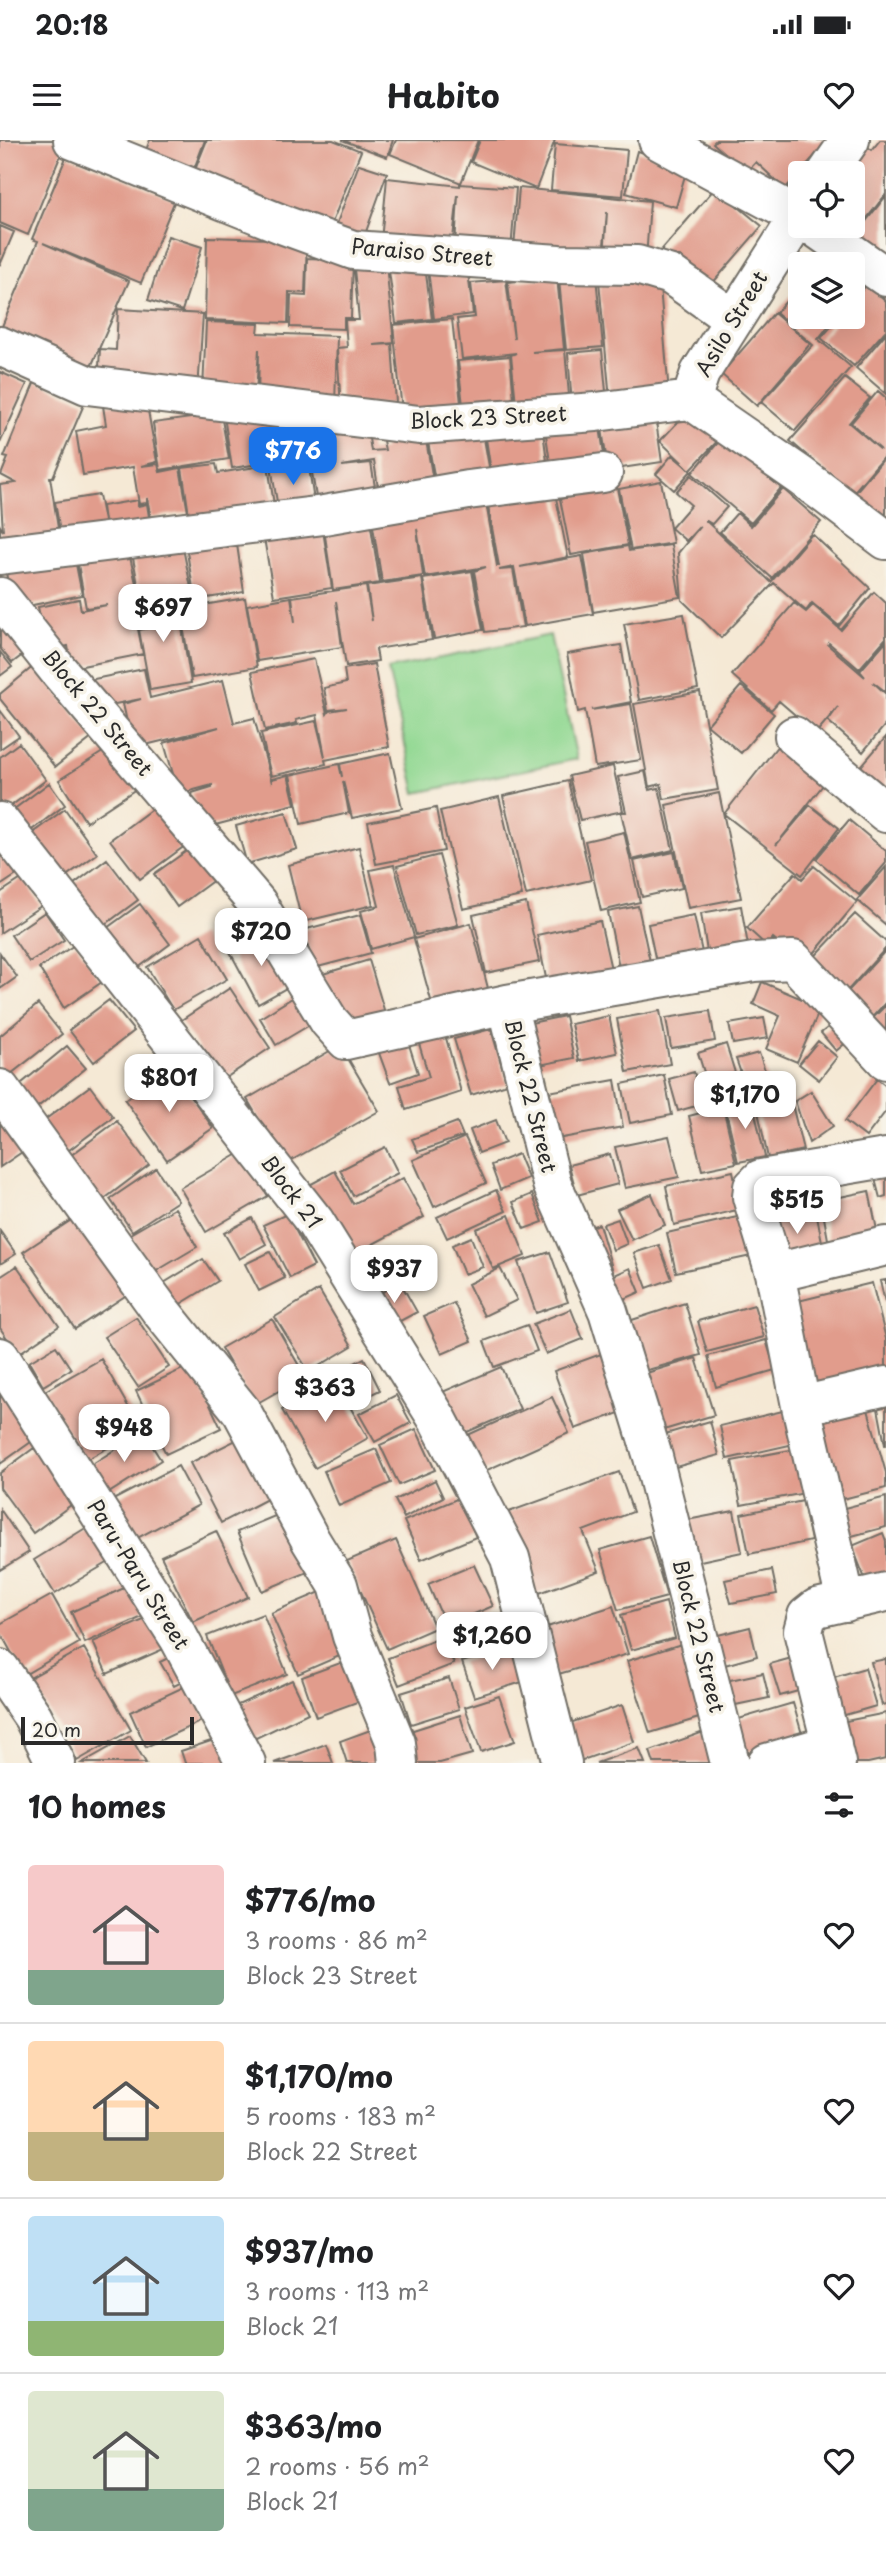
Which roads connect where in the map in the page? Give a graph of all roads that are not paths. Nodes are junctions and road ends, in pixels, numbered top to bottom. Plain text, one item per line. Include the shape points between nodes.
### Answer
1 (73, 140) edge
2 (658, 140) edge
3 (850, 140) edge
4 (835, 161) edge
5 (788, 210) edge
6 (788, 233) edge
7 (830, 238) edge
8 (886, 277) edge
9 (733, 319) junction
10 (0, 345) edge
11 (691, 400) junction
12 (603, 473) dead end
13 (886, 540) edge
14 (0, 555) edge
15 (0, 597) edge
16 (794, 736) dead end
17 (886, 813) edge
18 (0, 822) edge
19 (507, 1004) junction
20 (886, 1060) edge
21 (0, 1089) edge
22 (886, 1158) edge
23 (886, 1245) edge
24 (775, 1273) junction
25 (0, 1357) edge
26 (886, 1386) edge
27 (801, 1406) junction
28 (886, 1592) edge
29 (846, 1602) junction
30 (0, 1669) edge
31 (834, 1754) edge
32 (57, 1763) edge
33 (246, 1763) edge
34 (398, 1763) edge
35 (562, 1763) edge
36 (730, 1763) edge
37 (767, 1763) edge

1 - 9 street, Paraiso Street via 353,250 638,265 671,275
2 - 5 street
3 - 4 street
6 - 9 street, Asilo Street
7 - 8 street
9 - 11 street, Asilo Street via 700,373
10 - 11 street, Block 23 Street via 87,385 419,425
11 - 13 street
12 - 14 street via 324,515
15 - 19 street, Block 22 Street via 257,903 329,1021 346,1040
16 - 17 street
18 - 35 street, Block 21 via 315,1222 438,1420 510,1558
19 - 20 street via 754,962 793,960
19 - 36 street, Block 22 Street via 552,1184 608,1311 653,1457
21 - 34 street via 160,1310 242,1412 338,1585 352,1636 396,1743
22 - 24 street via 761,1179 753,1187
23 - 24 street
24 - 27 street
25 - 33 street, Paru-Paru Street via 179,1638
26 - 27 street
27 - 29 street
28 - 29 street
29 - 31 street via 817,1608 807,1616 803,1631
30 - 32 street
31 - 37 street

